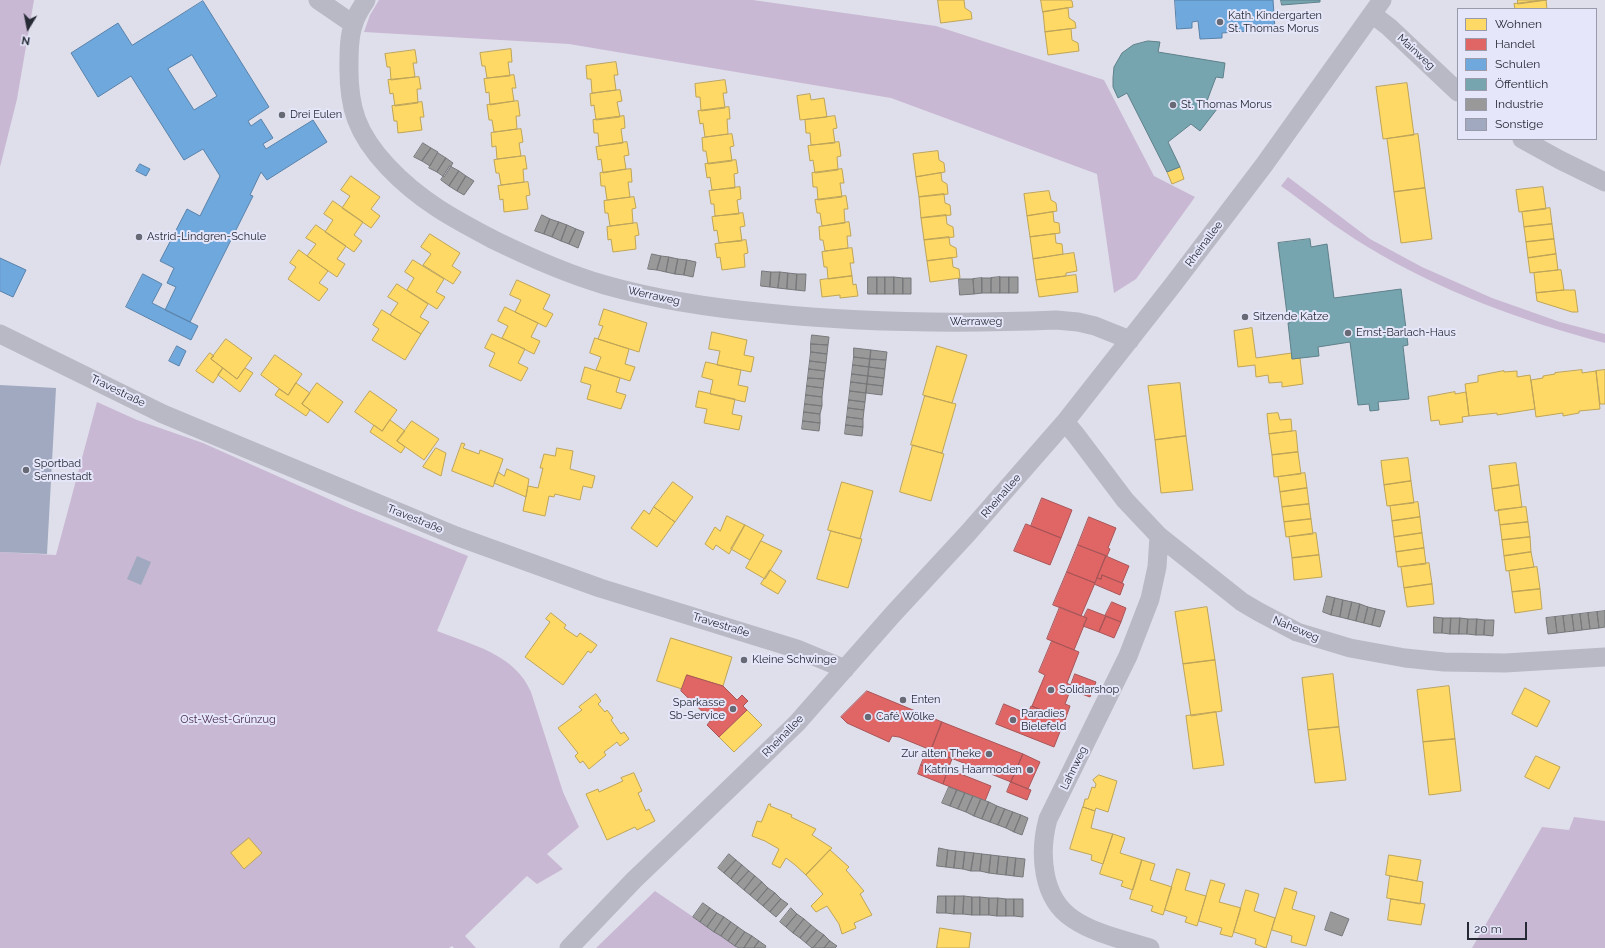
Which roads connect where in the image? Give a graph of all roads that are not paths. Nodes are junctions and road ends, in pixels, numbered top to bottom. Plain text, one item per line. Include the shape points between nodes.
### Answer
1 (318, 0) edge
2 (366, 0) edge
3 (1377, 7) edge
4 (353, 24) junction
5 (1457, 91) edge
6 (1524, 140) edge
7 (1605, 182) edge
8 (0, 334) edge
9 (1130, 340) junction
10 (1065, 422) junction
11 (1159, 536) junction
12 (1605, 657) edge
13 (845, 669) junction
14 (569, 948) edge
15 (1150, 948) edge

1 - 4 street
2 - 4 street, Werraweg
3 - 5 street, Mainweg via 1389,27
3 - 9 street, Rheinallee via 1264,165
4 - 9 street, Werraweg via 349,51 352,108 372,150 402,181 437,209 523,254 604,284 711,308 809,318 916,322 1056,320 1095,326
6 - 7 street
8 - 13 street, Travestraße via 163,414 456,536 600,588 797,648
9 - 10 street, Rheinallee
10 - 11 street, Naheweg via 1125,500
10 - 13 street, Rheinallee
11 - 12 street, Naheweg via 1242,602 1259,612 1297,632 1350,648 1405,658 1473,663
11 - 15 street, Lahnweg via 1157,567 1145,614 1117,681 1048,819 1042,856 1054,896 1059,906 1072,918 1087,927
13 - 14 street, Rheinallee via 797,723 625,889

